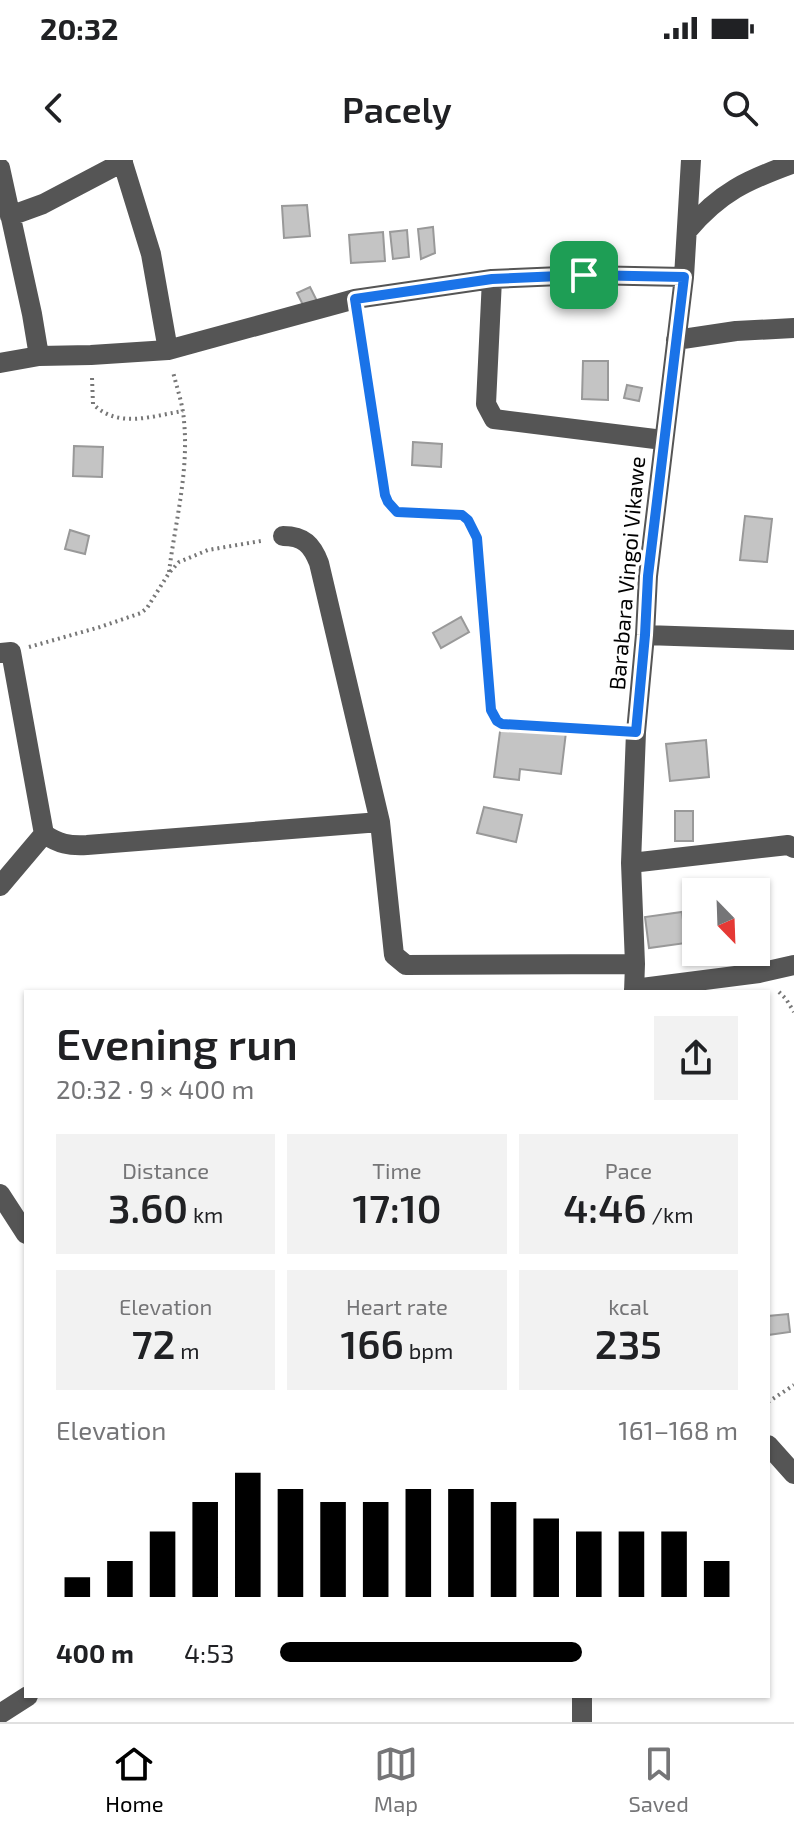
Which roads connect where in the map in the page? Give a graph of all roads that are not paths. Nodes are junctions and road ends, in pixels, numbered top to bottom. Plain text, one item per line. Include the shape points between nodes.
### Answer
1 (691, 160) edge
2 (122, 161) edge
3 (794, 163) edge
4 (0, 168) edge
5 (10, 216) junction
6 (687, 231) junction
7 (684, 277) junction
8 (492, 279) junction
9 (794, 328) edge
10 (676, 340) junction
11 (168, 350) junction
12 (39, 356) junction
13 (0, 363) edge
14 (663, 440) junction
15 (283, 536) road end
16 (645, 635) junction
17 (794, 640) edge
18 (6, 652) edge
19 (380, 822) junction
20 (44, 834) junction
21 (794, 848) edge
22 (631, 863) junction
23 (0, 886) edge
24 (635, 964) junction
25 (794, 965) edge
26 (634, 990) edge
27 (0, 1194) edge
28 (24, 1231) edge
29 (770, 1447) edge
30 (794, 1474) edge
31 (25, 1698) edge
32 (582, 1698) edge
33 (0, 1714) edge
34 (582, 1722) edge

1 - 6 street, Barabara Vingoi Vikawe
2 - 5 street
2 - 11 street via 151,254
3 - 6 street via 737,186
4 - 5 street
5 - 12 street
6 - 7 street, Barabara Vingoi Vikawe
7 - 8 street
7 - 10 street, Barabara Vingoi Vikawe
8 - 11 street via 355,299
8 - 14 street via 486,404 494,419
9 - 10 street
10 - 14 street, Barabara Vingoi Vikawe
11 - 12 street
12 - 13 street
14 - 16 street, Barabara Vingoi Vikawe
15 - 19 street via 308,543 319,563
16 - 17 street
16 - 22 street, Barabara Vingoi Vikawe
18 - 20 street
19 - 20 street via 72,846
19 - 24 street via 394,955 406,965
20 - 23 street
21 - 22 street
22 - 24 street, Barabara Vingoi Vikawe
24 - 26 street, Barabara Vingoi Vikawe
25 - 26 street
27 - 28 street
29 - 30 street
31 - 33 street
32 - 34 street

